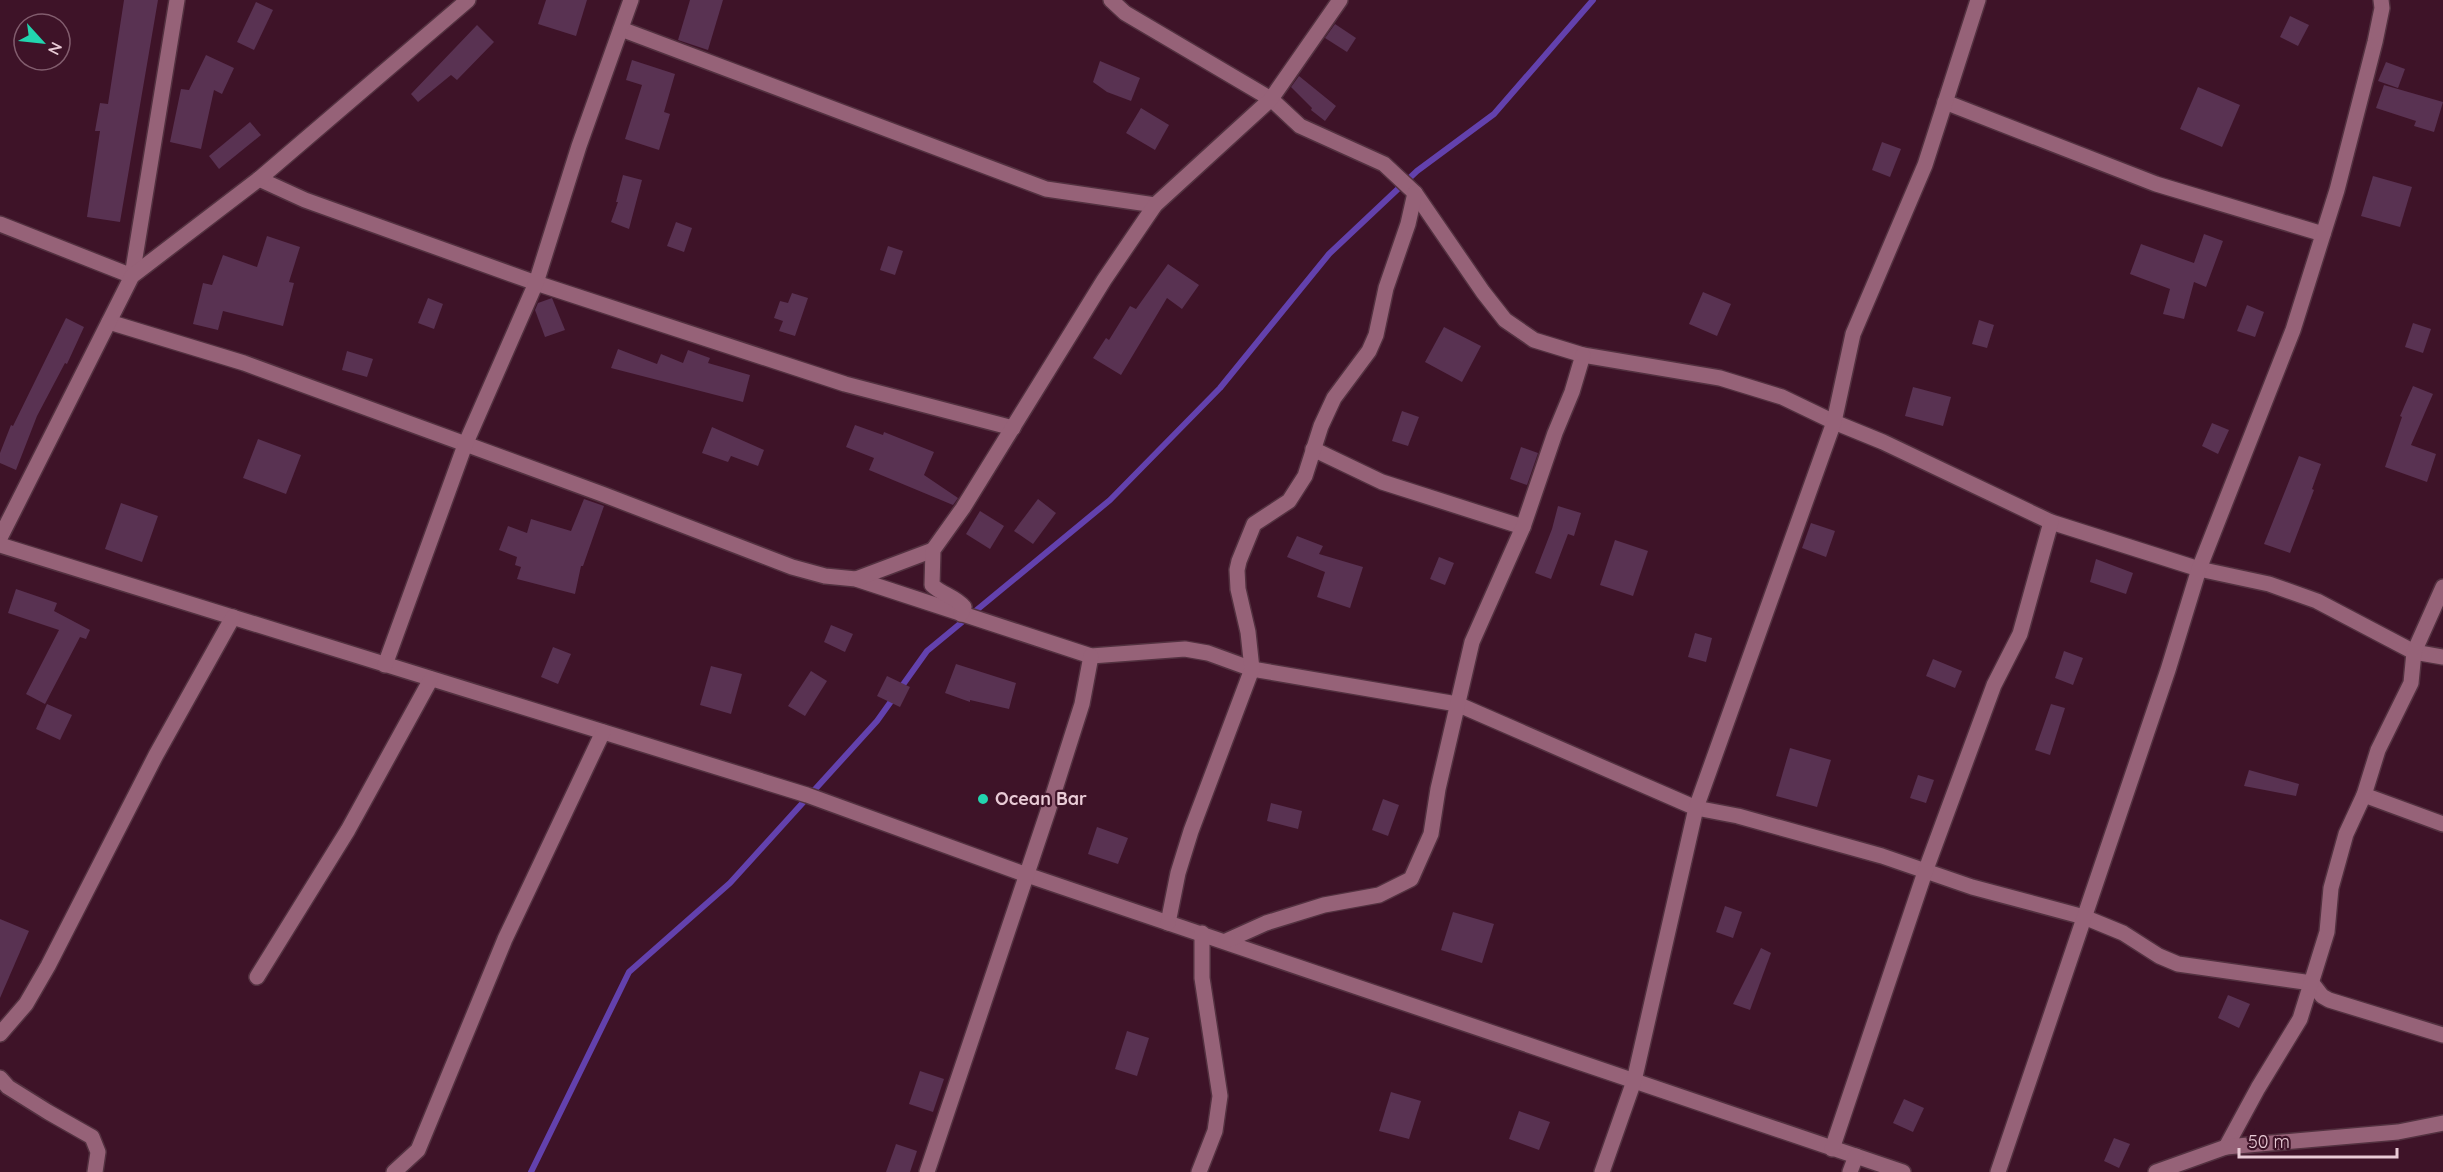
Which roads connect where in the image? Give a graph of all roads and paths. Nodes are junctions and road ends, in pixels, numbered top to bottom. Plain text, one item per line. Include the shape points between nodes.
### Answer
1 (177, 0) edge
2 (468, 0) edge
3 (631, 0) edge
4 (1111, 0) edge
5 (1340, 0) edge
6 (1978, 0) edge
7 (2381, 0) edge
8 (621, 29) junction
9 (1271, 99) junction
10 (1945, 102) junction
11 (259, 179) junction
12 (1414, 193) junction
13 (1155, 205) junction
14 (0, 224) edge
15 (2323, 234) junction
16 (132, 276) junction
17 (537, 283) junction
18 (109, 322) junction
19 (1583, 356) junction
20 (1834, 422) junction
21 (1013, 428) junction
22 (465, 445) junction
23 (1313, 449) junction
24 (2051, 522) junction
25 (1523, 527) junction
26 (0, 538) edge
27 (0, 545) edge
28 (933, 550) junction
29 (2199, 569) junction
30 (856, 579) junction
31 (2443, 587) edge
32 (961, 614) junction
33 (233, 617) junction
34 (2414, 652) junction
35 (1091, 656) junction
36 (2443, 657) edge
37 (385, 665) junction
38 (1252, 669) junction
39 (431, 679) junction
40 (1457, 704) junction
41 (603, 732) junction
42 (2364, 795) junction
43 (1696, 808) junction
44 (2443, 824) edge
45 (1925, 872) junction
46 (1027, 875) junction
47 (2084, 917) junction
48 (1168, 923) junction
49 (1202, 933) junction
50 (1226, 941) junction
51 (257, 977) dead end
52 (2312, 983) junction
53 (0, 1034) edge
54 (2443, 1035) edge
55 (0, 1078) edge
56 (1634, 1082) junction
57 (2443, 1123) edge
58 (2226, 1147) junction
59 (1832, 1149) junction
60 (1856, 1156) junction
61 (95, 1172) edge
62 (394, 1172) edge
63 (927, 1172) edge
64 (1199, 1172) edge
65 (1602, 1172) edge
66 (1850, 1172) edge
67 (1903, 1172) edge
68 (1998, 1172) edge
69 (2156, 1172) edge

1 - 16 street
2 - 11 street
3 - 8 street
4 - 9 street via 1125,14
5 - 9 street
6 - 10 street
7 - 15 street via 2367,75
8 - 13 street via 1046,189
8 - 17 street via 550,232
9 - 12 street via 1300,126 1384,164
9 - 13 street
10 - 15 street via 2157,184
10 - 20 street via 1925,165 1853,334
11 - 16 street
11 - 17 street via 305,200
12 - 19 street via 1505,320 1534,340
12 - 23 street via 1376,335 1369,351 1334,398
13 - 21 street
14 - 16 street
15 - 29 street via 2293,330
16 - 18 street
17 - 21 street via 845,384
17 - 22 street
18 - 22 street via 244,363
18 - 26 street
19 - 20 street via 1720,378 1782,396
19 - 25 street
20 - 24 street
20 - 43 street
21 - 28 street
22 - 30 street via 792,567
22 - 37 street
23 - 25 street via 1382,482
23 - 38 street via 1309,467 1294,495 1254,524 1239,561 1238,589
24 - 29 street
24 - 45 street via 2020,634 1994,685
25 - 40 street via 1472,642
27 - 33 street
28 - 30 street
28 - 32 street via 932,585 941,594 959,601 964,607
29 - 34 street via 2269,584 2317,601
29 - 47 street
30 - 32 street
31 - 34 street
32 - 35 street
33 - 37 street
33 - 53 street via 156,755 48,966 26,1004
34 - 36 street
34 - 42 street via 2411,683 2378,750
35 - 38 street via 1185,649
35 - 46 street via 1082,704
37 - 39 street
38 - 40 street
38 - 48 street via 1191,831
39 - 41 street
39 - 51 street via 348,830
40 - 43 street
40 - 50 street via 1431,834 1411,879 1379,895 1324,905
41 - 46 street via 807,795
41 - 62 street via 505,939 418,1150
42 - 44 street
42 - 52 street via 2336,868 2328,932
43 - 45 street via 1882,856
43 - 56 street
45 - 47 street
45 - 59 street
46 - 48 street
46 - 63 street
47 - 52 street via 2123,933 2178,964
47 - 68 street
48 - 49 street
49 - 50 street
49 - 64 street via 1202,978 1220,1096 1215,1131
50 - 56 street
52 - 54 street via 2329,1000
52 - 58 street via 2300,1019
55 - 61 street via 48,1113 92,1137 98,1152
56 - 59 street
56 - 65 street
57 - 58 street via 2398,1132
58 - 69 street
59 - 60 street
60 - 66 street
60 - 67 street

